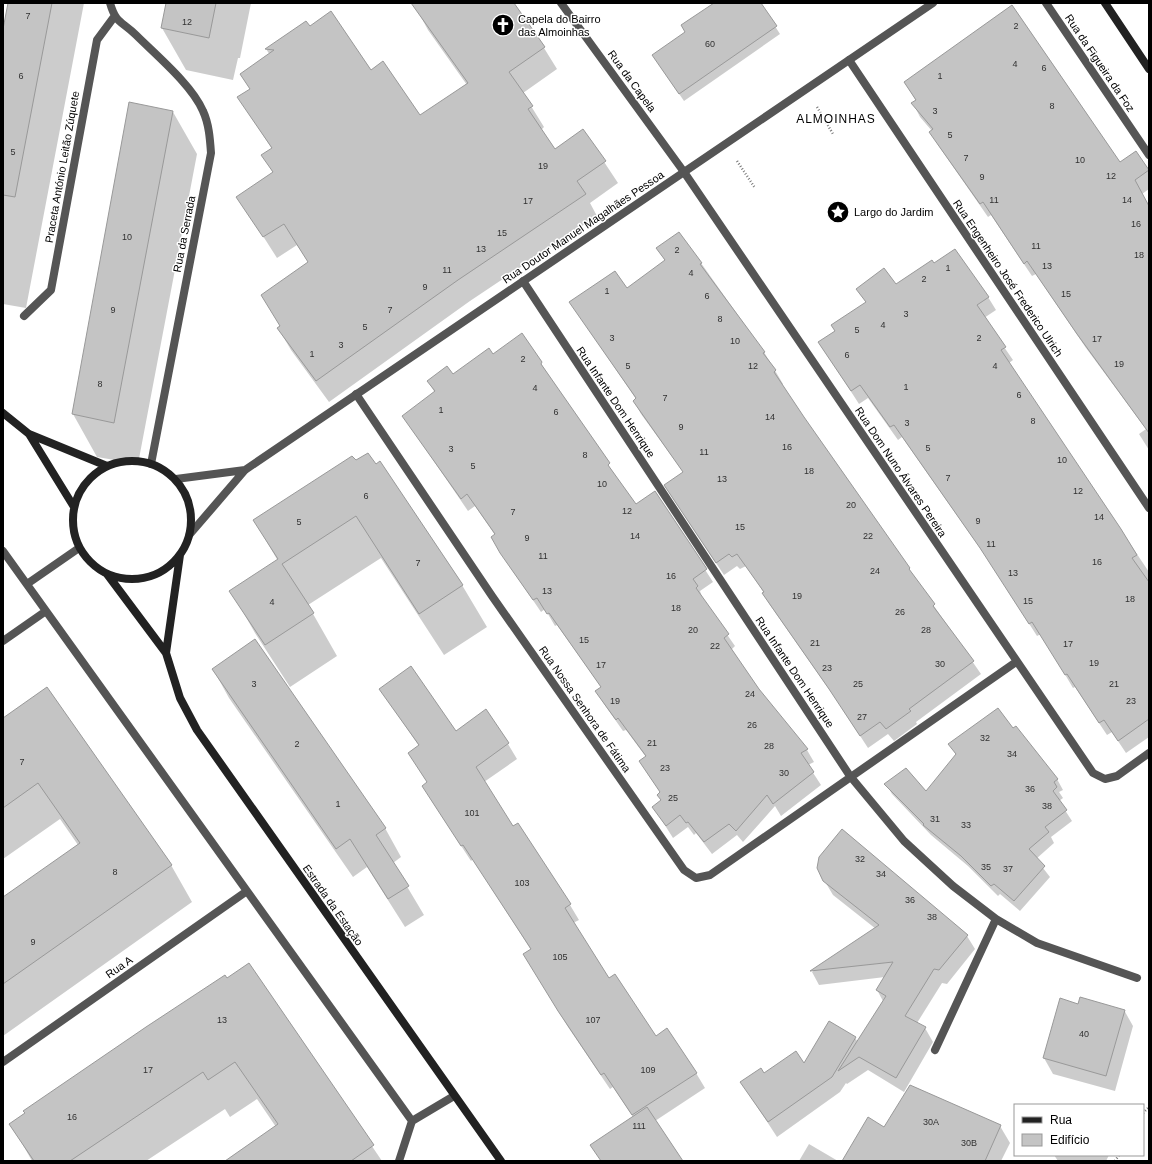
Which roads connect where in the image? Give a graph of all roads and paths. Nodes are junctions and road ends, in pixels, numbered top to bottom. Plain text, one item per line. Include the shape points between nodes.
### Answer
1 (110, 3) edge
2 (561, 3) edge
3 (933, 3) edge
4 (1046, 3) edge
5 (1105, 3) edge
6 (114, 17) junction
7 (849, 60) junction
8 (1149, 69) edge
9 (823, 117) dead end
10 (833, 134) dead end
11 (1149, 155) edge
12 (743, 170) dead end
13 (684, 172) junction
14 (755, 188) dead end
15 (523, 281) junction
16 (24, 316) dead end
17 (356, 394) junction
18 (3, 413) edge
19 (29, 434) junction
20 (151, 464) junction
21 (107, 466) junction
22 (245, 470) junction
23 (176, 480) junction
24 (74, 506) junction
25 (1149, 508) edge
26 (190, 534) junction
27 (79, 548) junction
28 (3, 551) edge
29 (180, 555) junction
30 (108, 574) junction
31 (26, 584) junction
32 (46, 611) junction
33 (3, 641) edge
34 (166, 653) junction
35 (1016, 662) junction
36 (1149, 753) edge
37 (850, 776) junction
38 (247, 891) junction
39 (996, 919) junction
40 (1137, 978) dead end
41 (934, 1050) dead end
42 (3, 1062) edge
43 (454, 1096) junction
44 (412, 1122) junction
45 (399, 1161) edge
46 (501, 1161) edge

1 - 6 street
2 - 13 street, Rua da Capela
3 - 7 street, Rua Doutor Manuel Magalhães Pessoa
4 - 11 street, Rua da Figueira da Foz
5 - 8 main road
6 - 16 street, Praceta António Leitão Zúquete via 97,40 51,290
6 - 20 street, Rua da Serrada via 134,33 191,91 203,111 211,153
7 - 13 street, Rua Doutor Manuel Magalhães Pessoa
7 - 25 street, Rua Engenheiro José Frederico Ulrich
9 - 10 path
12 - 14 path
13 - 15 street, Rua Doutor Manuel Magalhães Pessoa
13 - 35 street, Rua Dom Nuno Álvares Pereira
15 - 17 street, Rua Doutor Manuel Magalhães Pessoa
15 - 37 street, Rua Infante Dom Henrique
17 - 22 street, Rua Doutor Manuel Magalhães Pessoa
17 - 37 street, Rua Nossa Senhora de Fátima via 684,870 696,878 710,875
18 - 19 main road
19 - 21 main road
19 - 24 main road
20 - 21 main road, Estrada da Estação via 127,461
20 - 23 main road, Estrada da Estação
21 - 24 main road, Estrada da Estação via 88,480
22 - 23 street, Rua Doutor Manuel Magalhães Pessoa
22 - 26 street, Rua Doutor Manuel Magalhães Pessoa
23 - 26 main road, Estrada da Estação via 189,503 192,518
24 - 27 main road, Estrada da Estação via 73,522
26 - 29 main road, Estrada da Estação
27 - 30 main road, Estrada da Estação via 93,565
27 - 31 street
28 - 31 street
29 - 30 main road, Estrada da Estação via 166,569 148,578 127,579
29 - 34 main road, Estrada da Estação
30 - 34 main road, Estrada da Estação
31 - 32 street
32 - 33 street
32 - 38 street
34 - 43 main road, Estrada da Estação via 180,698 197,730
35 - 36 street, Rua Dom Nuno Álvares Pereira via 1093,773 1105,779 1117,776
35 - 37 street, Rua Nossa Senhora de Fátima
37 - 39 street, Rua Infante Dom Henrique via 904,841 953,886
38 - 42 street, Rua A
38 - 44 street
39 - 40 street, Rua Infante Dom Henrique via 1037,943
39 - 41 street
43 - 44 street
43 - 46 main road, Estrada da Estação
44 - 45 street

